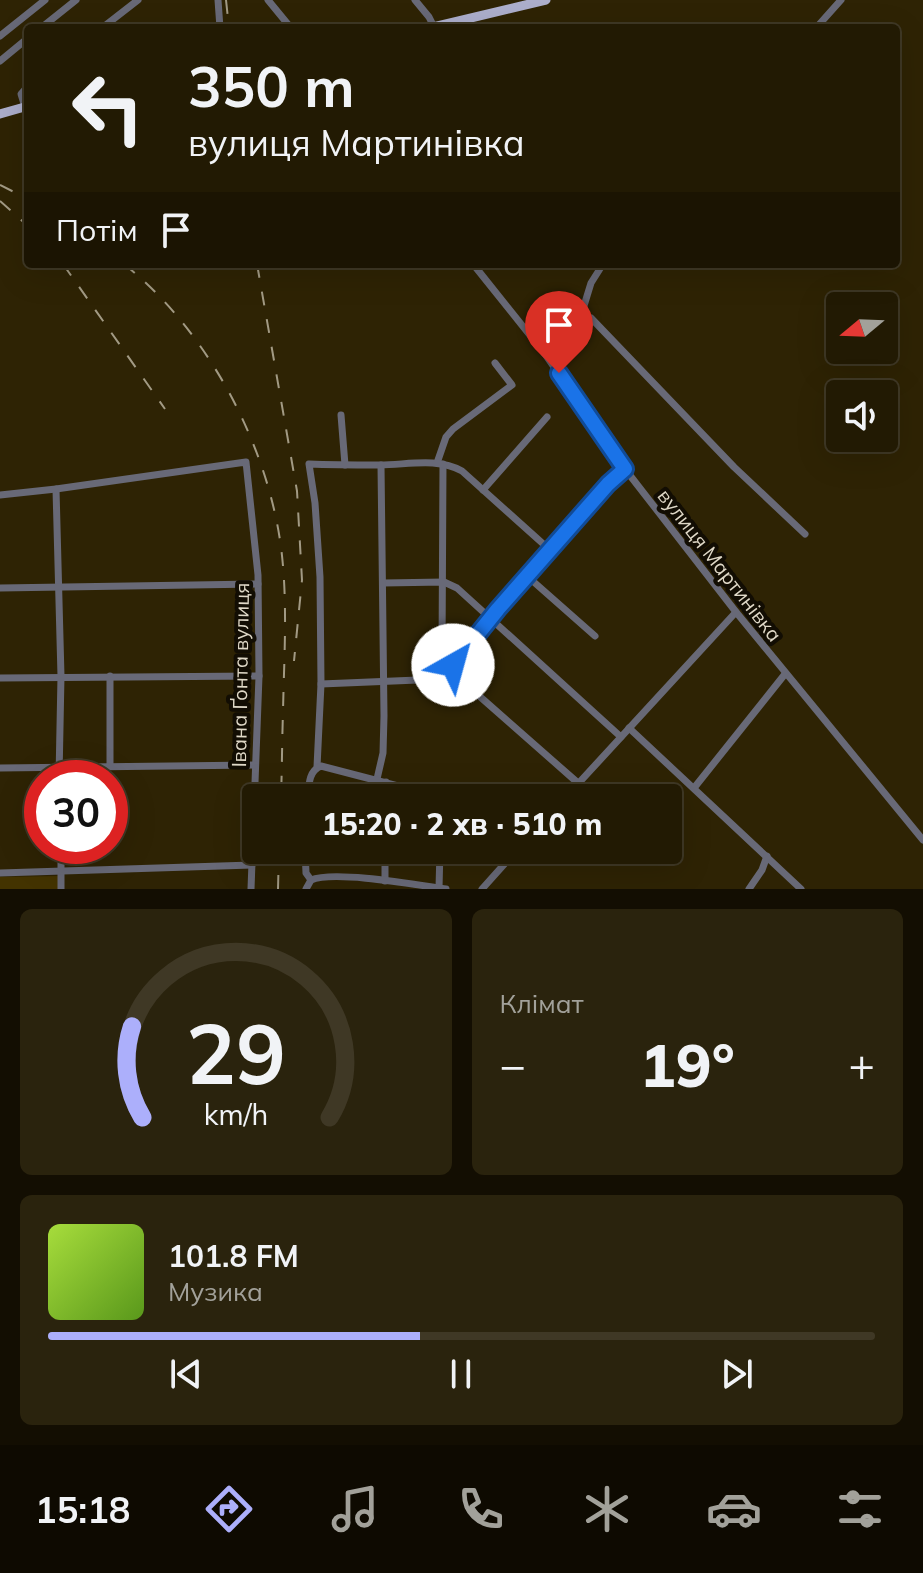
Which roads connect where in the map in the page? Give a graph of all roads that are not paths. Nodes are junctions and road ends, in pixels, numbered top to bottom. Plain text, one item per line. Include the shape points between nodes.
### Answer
1 (45, 0) edge
2 (76, 0) edge
3 (138, 0) edge
4 (218, 0) edge
5 (268, 0) edge
6 (415, 0) edge
7 (546, 0) edge
8 (841, 0) edge
9 (513, 4) edge
10 (46, 24) edge
11 (107, 24) edge
12 (220, 24) edge
13 (288, 24) edge
14 (431, 24) edge
15 (443, 24) edge
16 (820, 24) edge
17 (0, 36) edge
18 (24, 41) edge
19 (0, 61) edge
20 (24, 108) edge
21 (0, 114) edge
22 (476, 268) edge
23 (600, 268) edge
24 (583, 316) junction
25 (545, 354) junction
26 (495, 363) dead end
27 (341, 415) dead end
28 (547, 417) dead end
29 (440, 463) junction
30 (345, 465) junction
31 (381, 465) junction
32 (625, 469) junction
33 (56, 489) junction
34 (483, 490) junction
35 (0, 495) edge
36 (805, 534) dead end
37 (550, 550) junction
38 (527, 576) junction
39 (444, 582) junction
40 (383, 583) junction
41 (258, 584) junction
42 (59, 587) junction
43 (0, 588) edge
44 (736, 612) junction
45 (490, 619) junction
46 (595, 636) dead end
47 (450, 673) junction
48 (785, 674) junction
49 (61, 676) junction
50 (110, 676) junction
51 (259, 676) junction
52 (0, 678) edge
53 (384, 682) junction
54 (321, 684) junction
55 (629, 728) junction
56 (621, 737) junction
57 (59, 760) edge
58 (110, 760) edge
59 (255, 765) junction
60 (128, 766) edge
61 (24, 767) edge
62 (317, 767) junction
63 (0, 768) edge
64 (381, 781) junction
65 (578, 783) joint
66 (309, 784) edge
67 (382, 784) edge
68 (392, 784) edge
69 (694, 788) junction
70 (923, 840) edge
71 (767, 856) junction
72 (61, 864) edge
73 (306, 864) edge
74 (385, 864) edge
75 (440, 864) edge
76 (504, 864) edge
77 (252, 865) junction
78 (61, 871) junction
79 (0, 873) edge
80 (311, 880) junction
81 (385, 881) junction
82 (439, 888) edge
83 (61, 889) edge
84 (251, 889) edge
85 (306, 889) edge
86 (446, 889) edge
87 (482, 889) edge
88 (749, 889) edge
89 (801, 889) edge

1 - 17 street
2 - 10 street
3 - 11 street
4 - 12 street
5 - 13 street
6 - 14 street
7 - 9 main road
8 - 16 street
9 - 15 main road
18 - 19 street
20 - 21 main road
22 - 25 street, вулиця Мартинівка
23 - 24 street
24 - 25 street
24 - 36 street via 591,318
25 - 32 street, вулиця Мартинівка
26 - 29 street via 512,385 453,429
27 - 30 street
28 - 34 street
29 - 31 street
29 - 34 street via 462,471
29 - 39 street
30 - 31 street
30 - 54 street via 309,464 320,577
31 - 40 street
32 - 37 street
32 - 44 street, вулиця Мартинівка
33 - 35 street
33 - 41 street, Івана Ґонта вулиця via 246,462
33 - 42 street
34 - 37 street
37 - 38 street
38 - 45 street
38 - 46 street
39 - 40 street
39 - 45 street
39 - 47 street via 442,654
40 - 53 street
41 - 42 street
41 - 51 street, Івана Ґонта вулиця
42 - 43 street
42 - 49 street
44 - 48 street, вулиця Мартинівка
44 - 55 street
45 - 47 street
45 - 56 street
47 - 53 street via 442,679
47 - 65 street
48 - 69 street
48 - 70 street, вулиця Мартинівка
49 - 50 street
49 - 52 street
49 - 57 street
50 - 51 street
50 - 58 street
51 - 59 street, Івана Ґонта вулиця
53 - 54 street
53 - 64 street
54 - 62 street
55 - 56 street
55 - 69 street
56 - 65 street
59 - 60 street
59 - 77 street, Івана Ґонта вулиця
61 - 63 street
62 - 64 street
62 - 66 street
64 - 67 street
64 - 68 street
69 - 71 street
71 - 88 street
71 - 89 street
72 - 78 street
73 - 80 street
74 - 81 street
75 - 82 street
76 - 87 street
77 - 78 street
77 - 84 street, Івана Ґонта вулиця
78 - 79 street
78 - 83 street
80 - 81 street
80 - 85 street
81 - 82 street
82 - 86 street

